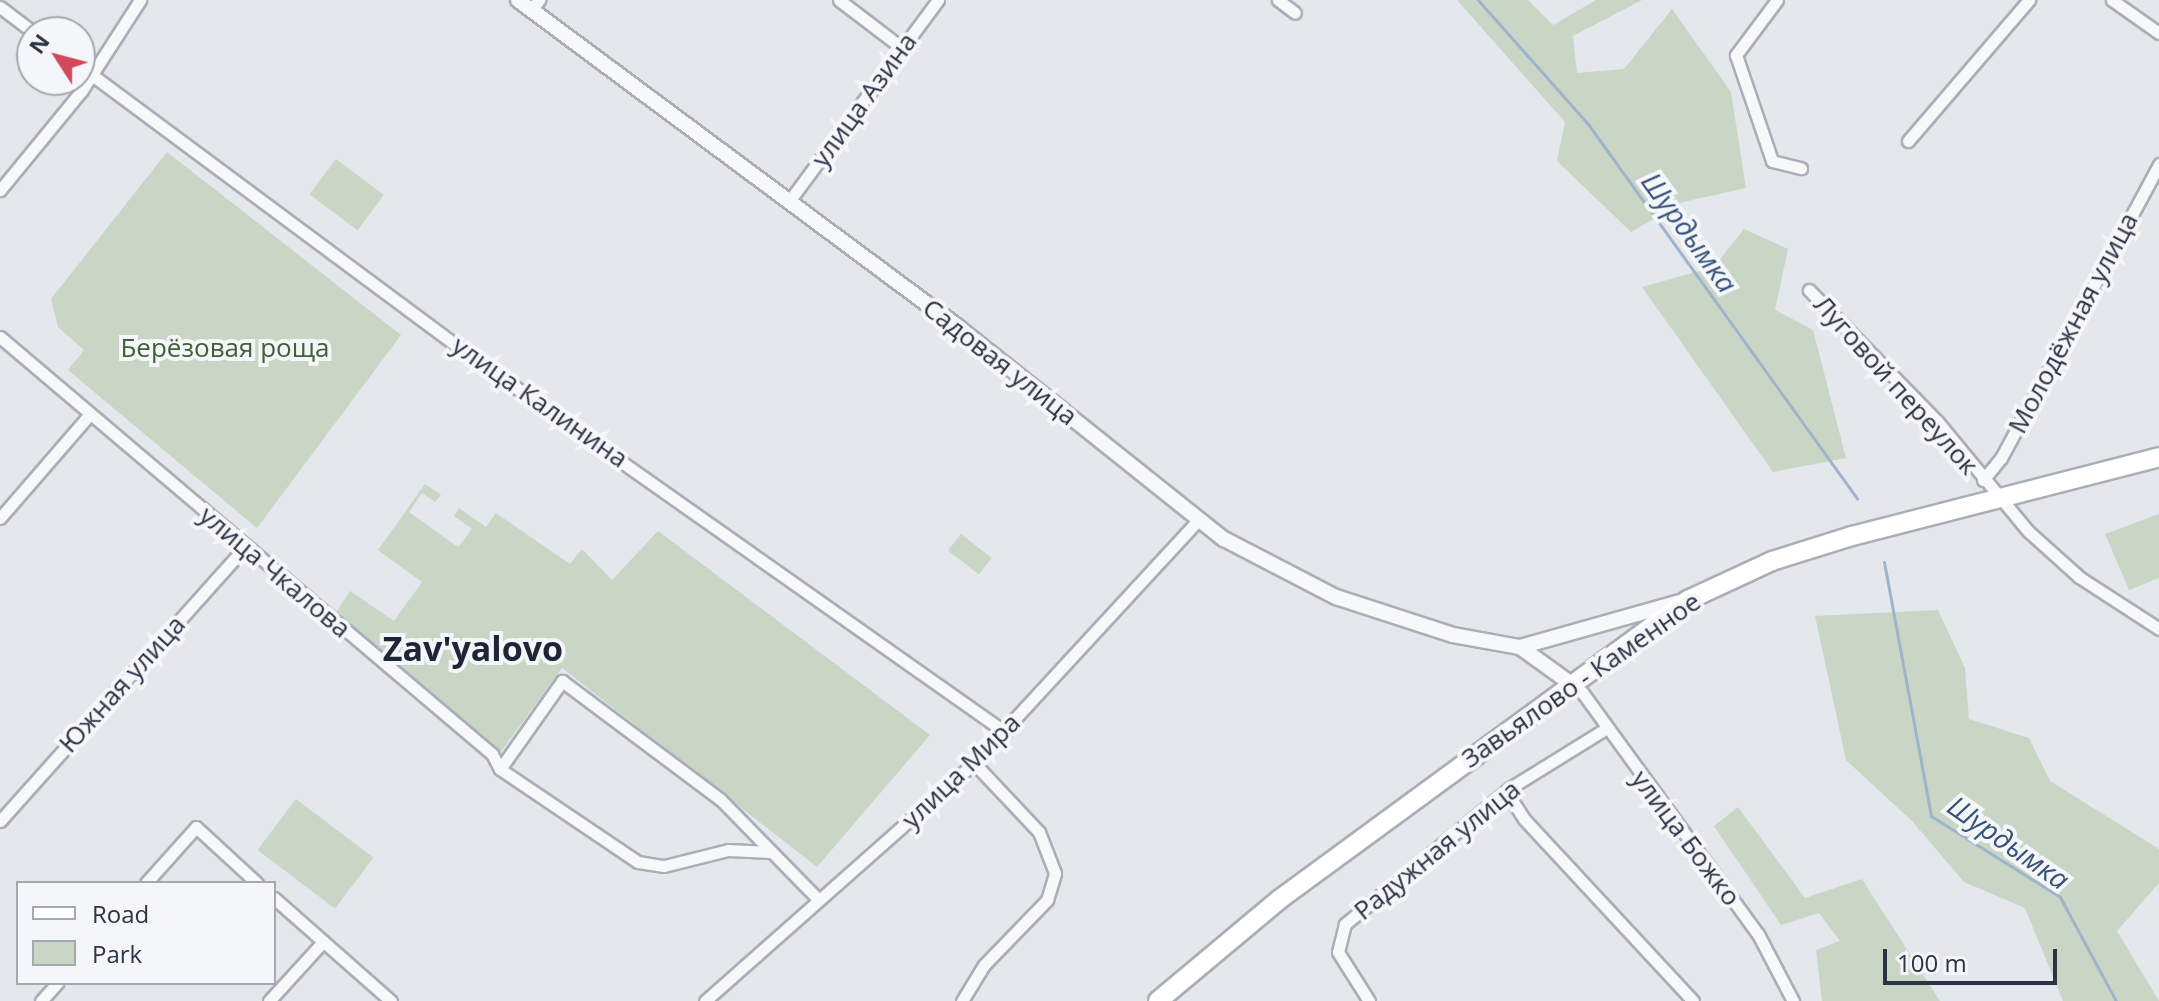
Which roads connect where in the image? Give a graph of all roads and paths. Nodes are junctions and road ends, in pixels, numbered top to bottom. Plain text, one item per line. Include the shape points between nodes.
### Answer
1 (140, 0) edge
2 (518, 0) edge
3 (839, 0) edge
4 (938, 0) edge
5 (1278, 0) edge
6 (1777, 0) edge
7 (2029, 0) edge
8 (2112, 0) edge
9 (535, 5) edge
10 (0, 7) edge
11 (1295, 13) dead end
12 (16, 19) edge
13 (2159, 33) edge
14 (902, 48) junction
15 (96, 71) edge
16 (96, 78) edge
17 (77, 96) edge
18 (1908, 141) dead end
19 (2159, 164) edge
20 (1801, 168) dead end
21 (0, 190) edge
22 (790, 200) junction
23 (1809, 290) dead end
24 (0, 337) edge
25 (90, 414) junction
26 (2159, 457) edge
27 (1983, 480) junction
28 (2002, 501) junction
29 (0, 518) edge
30 (1197, 521) junction
31 (245, 547) junction
32 (1688, 600) junction
33 (2159, 629) edge
34 (1520, 647) junction
35 (1570, 683) junction
36 (1605, 729) junction
37 (1005, 732) junction
38 (974, 763) junction
39 (500, 769) junction
40 (1506, 791) junction
41 (0, 821) edge
42 (770, 852) junction
43 (148, 881) edge
44 (255, 881) edge
45 (276, 900) edge
46 (819, 900) junction
47 (322, 943) junction
48 (55, 985) edge
49 (41, 1001) edge
50 (269, 1001) edge
51 (391, 1001) edge
52 (705, 1001) edge
53 (962, 1001) edge
54 (1158, 1001) edge
55 (1369, 1001) edge
56 (1693, 1001) edge
57 (1793, 1001) edge

1 - 15 street
2 - 9 street, Садовая улица
3 - 14 street
4 - 14 street, улица Азина
5 - 11 street
6 - 20 street via 1736,55 1772,161
7 - 18 street
8 - 13 street
9 - 22 street, Садовая улица
10 - 12 street
14 - 22 street, улица Азина
16 - 37 street, улица Калинина via 464,351
17 - 21 street
19 - 27 street, Молодёжная улица via 2001,458
22 - 30 street, Садовая улица
23 - 27 street, Луговой переулок via 1937,421
24 - 25 street, улица Чкалова
25 - 29 street
25 - 31 street, улица Чкалова
26 - 28 main road, Завьялово - Каменное
27 - 28 street, Луговой переулок
28 - 32 main road, Завьялово - Каменное via 1812,549
28 - 33 street, Луговой переулок via 2079,577
30 - 34 street, Садовая улица via 1257,560 1336,597 1451,634
30 - 37 street, улица Мира
31 - 39 street, улица Чкалова via 492,754
31 - 41 street, Южная улица
32 - 34 street
32 - 35 main road, Завьялово - Каменное
34 - 35 street
35 - 36 street, улица Божко via 1582,692
35 - 54 main road, Завьялово - Каменное via 1280,899
36 - 40 street, Радужная улица
36 - 57 street, улица Божко via 1758,934
37 - 38 street, улица Мира
38 - 46 street, улица Мира
38 - 53 street via 1039,832 1055,873 1047,900 984,965
39 - 42 street, улица Чкалова via 638,862 664,866 728,850
39 - 42 street via 562,681 720,799
40 - 55 street, Радужная улица via 1345,924 1338,952
40 - 56 street via 1524,819
42 - 46 street
43 - 44 street via 196,827
45 - 47 street
46 - 52 street, улица Мира
47 - 50 street
47 - 51 street
48 - 49 street

